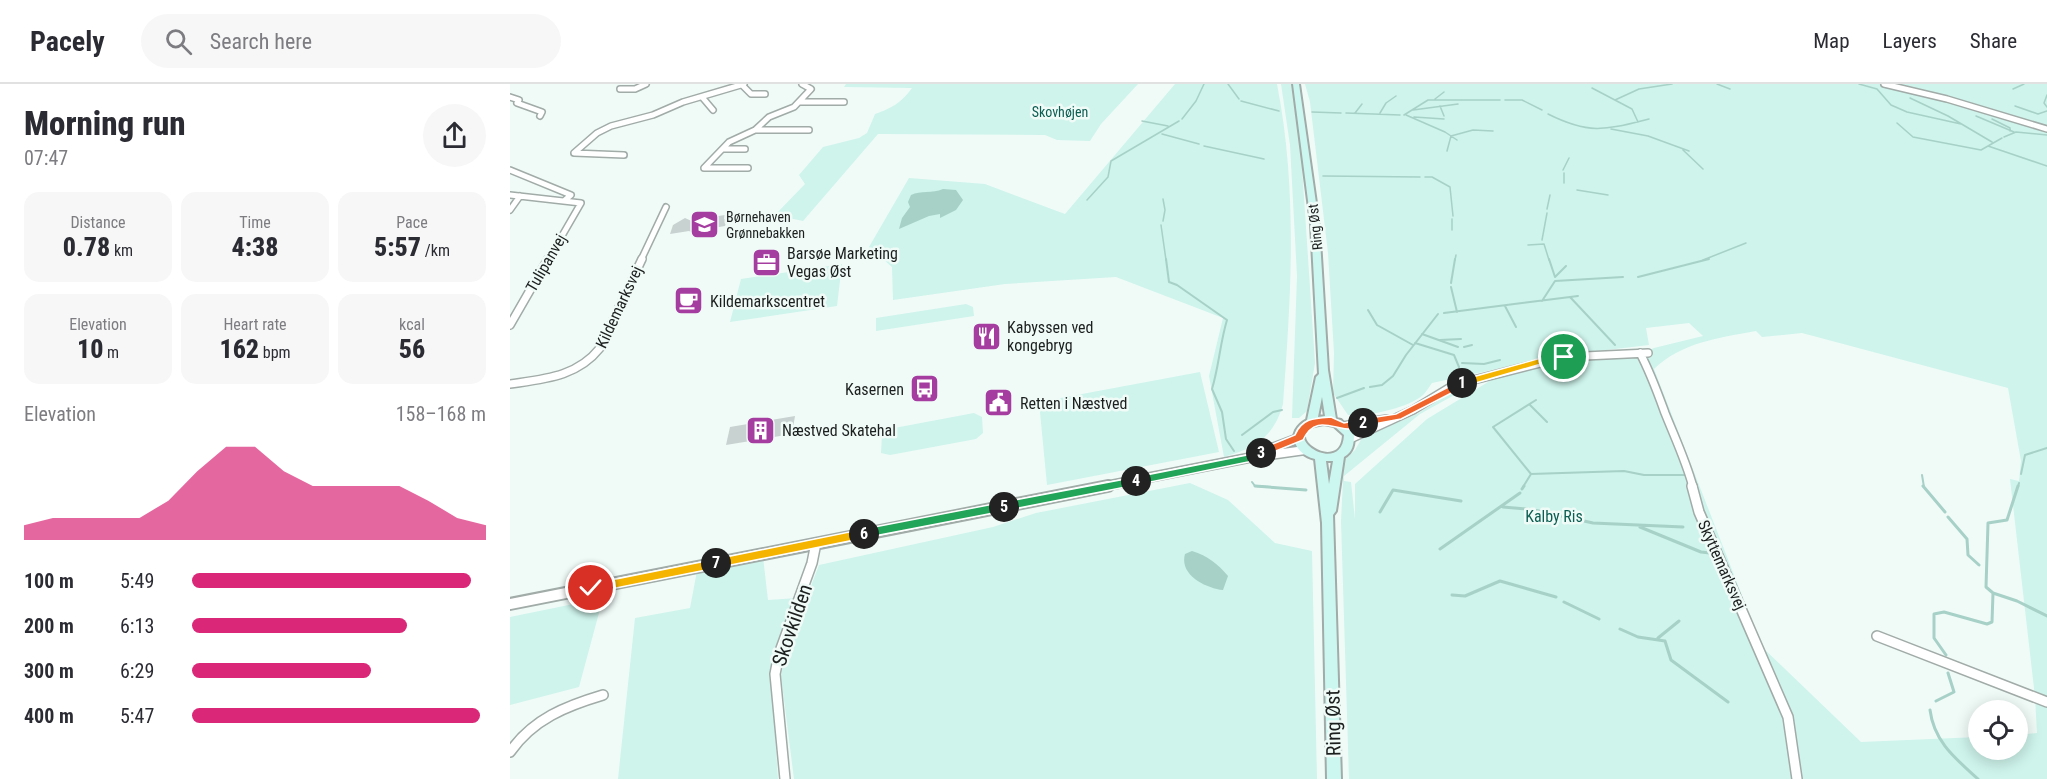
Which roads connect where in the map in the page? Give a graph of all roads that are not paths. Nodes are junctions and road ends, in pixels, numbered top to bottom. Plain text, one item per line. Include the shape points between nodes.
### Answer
1 (646, 84) edge
2 (802, 84) edge
3 (1296, 84) edge
4 (1884, 84) edge
5 (743, 85) edge
6 (620, 89) dead end
7 (765, 94) dead end
8 (510, 97) edge
9 (702, 97) junction
10 (800, 102) junction
11 (844, 102) dead end
12 (712, 110) dead end
13 (540, 116) dead end
14 (638, 118) junction
15 (645, 126) dead end
16 (2047, 129) edge
17 (755, 130) junction
18 (809, 130) dead end
19 (723, 148) junction
20 (745, 149) dead end
21 (624, 155) dead end
22 (748, 168) dead end
23 (510, 170) edge
24 (510, 195) edge
25 (520, 196) junction
26 (565, 200) junction
27 (666, 207) dead end
28 (510, 210) edge
29 (510, 325) edge
30 (1323, 370) junction
31 (510, 384) edge
32 (1398, 417) junction
33 (1331, 421) junction
34 (1312, 422) junction
35 (1343, 426) junction
36 (1299, 438) junction
37 (1350, 438) junction
38 (1305, 450) junction
39 (1339, 455) junction
40 (1248, 458) junction
41 (1320, 458) junction
42 (1328, 523) junction
43 (816, 543) junction
44 (510, 604) edge
45 (1877, 636) dead end
46 (603, 695) dead end
47 (2047, 702) edge
48 (510, 752) edge
49 (785, 779) edge
50 (1334, 779) edge
51 (1797, 779) edge

1 - 6 street
2 - 10 street via 811,89
3 - 30 main road, Ring Øst via 1315,224
4 - 16 street
5 - 7 street via 751,94
5 - 9 street
8 - 13 street via 542,112
9 - 12 street
9 - 14 street
10 - 11 street
10 - 17 street via 766,119
14 - 15 street
14 - 21 street via 597,133 574,153
17 - 18 street
17 - 19 street
19 - 20 street
19 - 22 street via 704,168
23 - 26 street via 571,195
24 - 25 street
25 - 26 street
25 - 28 street
26 - 29 street, Tulipanvej via 581,203
27 - 31 street, Kildemarksvej via 591,361 565,374
30 - 33 main road, Ring Øst
30 - 34 main road, Ring Øst
32 - 35 street, Skyttemarksvej
32 - 37 street, Skyttemarksvej
32 - 51 street, Skyttemarksvej via 1454,385 1541,361 1644,353 1688,468 1699,512 1788,717
33 - 34 main road
33 - 35 main road
34 - 36 main road
35 - 37 main road
36 - 38 main road
36 - 40 street
37 - 39 main road
38 - 40 street
38 - 41 main road
39 - 41 main road
39 - 42 main road, Ring Øst
40 - 43 street
41 - 42 main road, Ring Øst
42 - 50 main road, Ring Øst
43 - 44 street
43 - 49 street, Skovkilden via 775,674
45 - 47 street
46 - 48 street via 556,710 524,734

